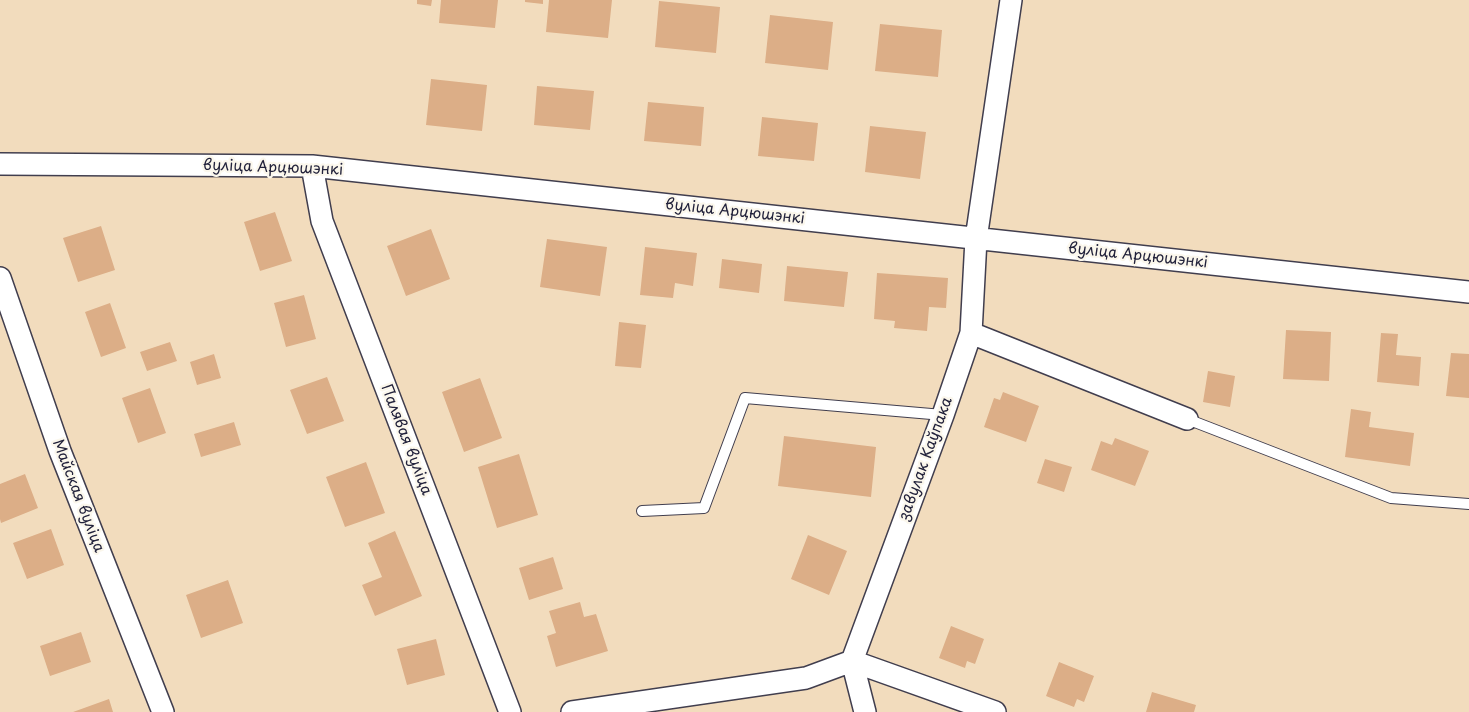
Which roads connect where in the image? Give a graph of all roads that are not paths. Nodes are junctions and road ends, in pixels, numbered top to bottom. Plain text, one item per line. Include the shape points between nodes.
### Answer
1 (1011, 0) edge
2 (0, 164) edge
3 (312, 166) junction
4 (976, 238) junction
5 (0, 278) edge
6 (1469, 292) edge
7 (971, 333) junction
8 (943, 416) junction
9 (1187, 419) joint
10 (1469, 504) edge
11 (642, 511) dead end
12 (852, 661) junction
13 (163, 712) edge
14 (510, 712) edge
15 (572, 712) edge
16 (865, 712) edge
17 (995, 712) edge

1 - 4 street, завулак Каўпака
2 - 3 street, вуліца Арцюшэнкі
3 - 4 street, вуліца Арцюшэнкі
3 - 14 street, Палявая вуліца via 322,221
4 - 6 street, вуліца Арцюшэнкі
4 - 7 street, завулак Каўпака
5 - 13 street, Майская вуліца via 60,450
7 - 8 street, завулак Каўпака
7 - 9 street
8 - 11 lane via 745,398 704,508
8 - 12 street, завулак Каўпака
9 - 10 lane via 1391,498
12 - 15 street via 806,678
12 - 16 street
12 - 17 street

